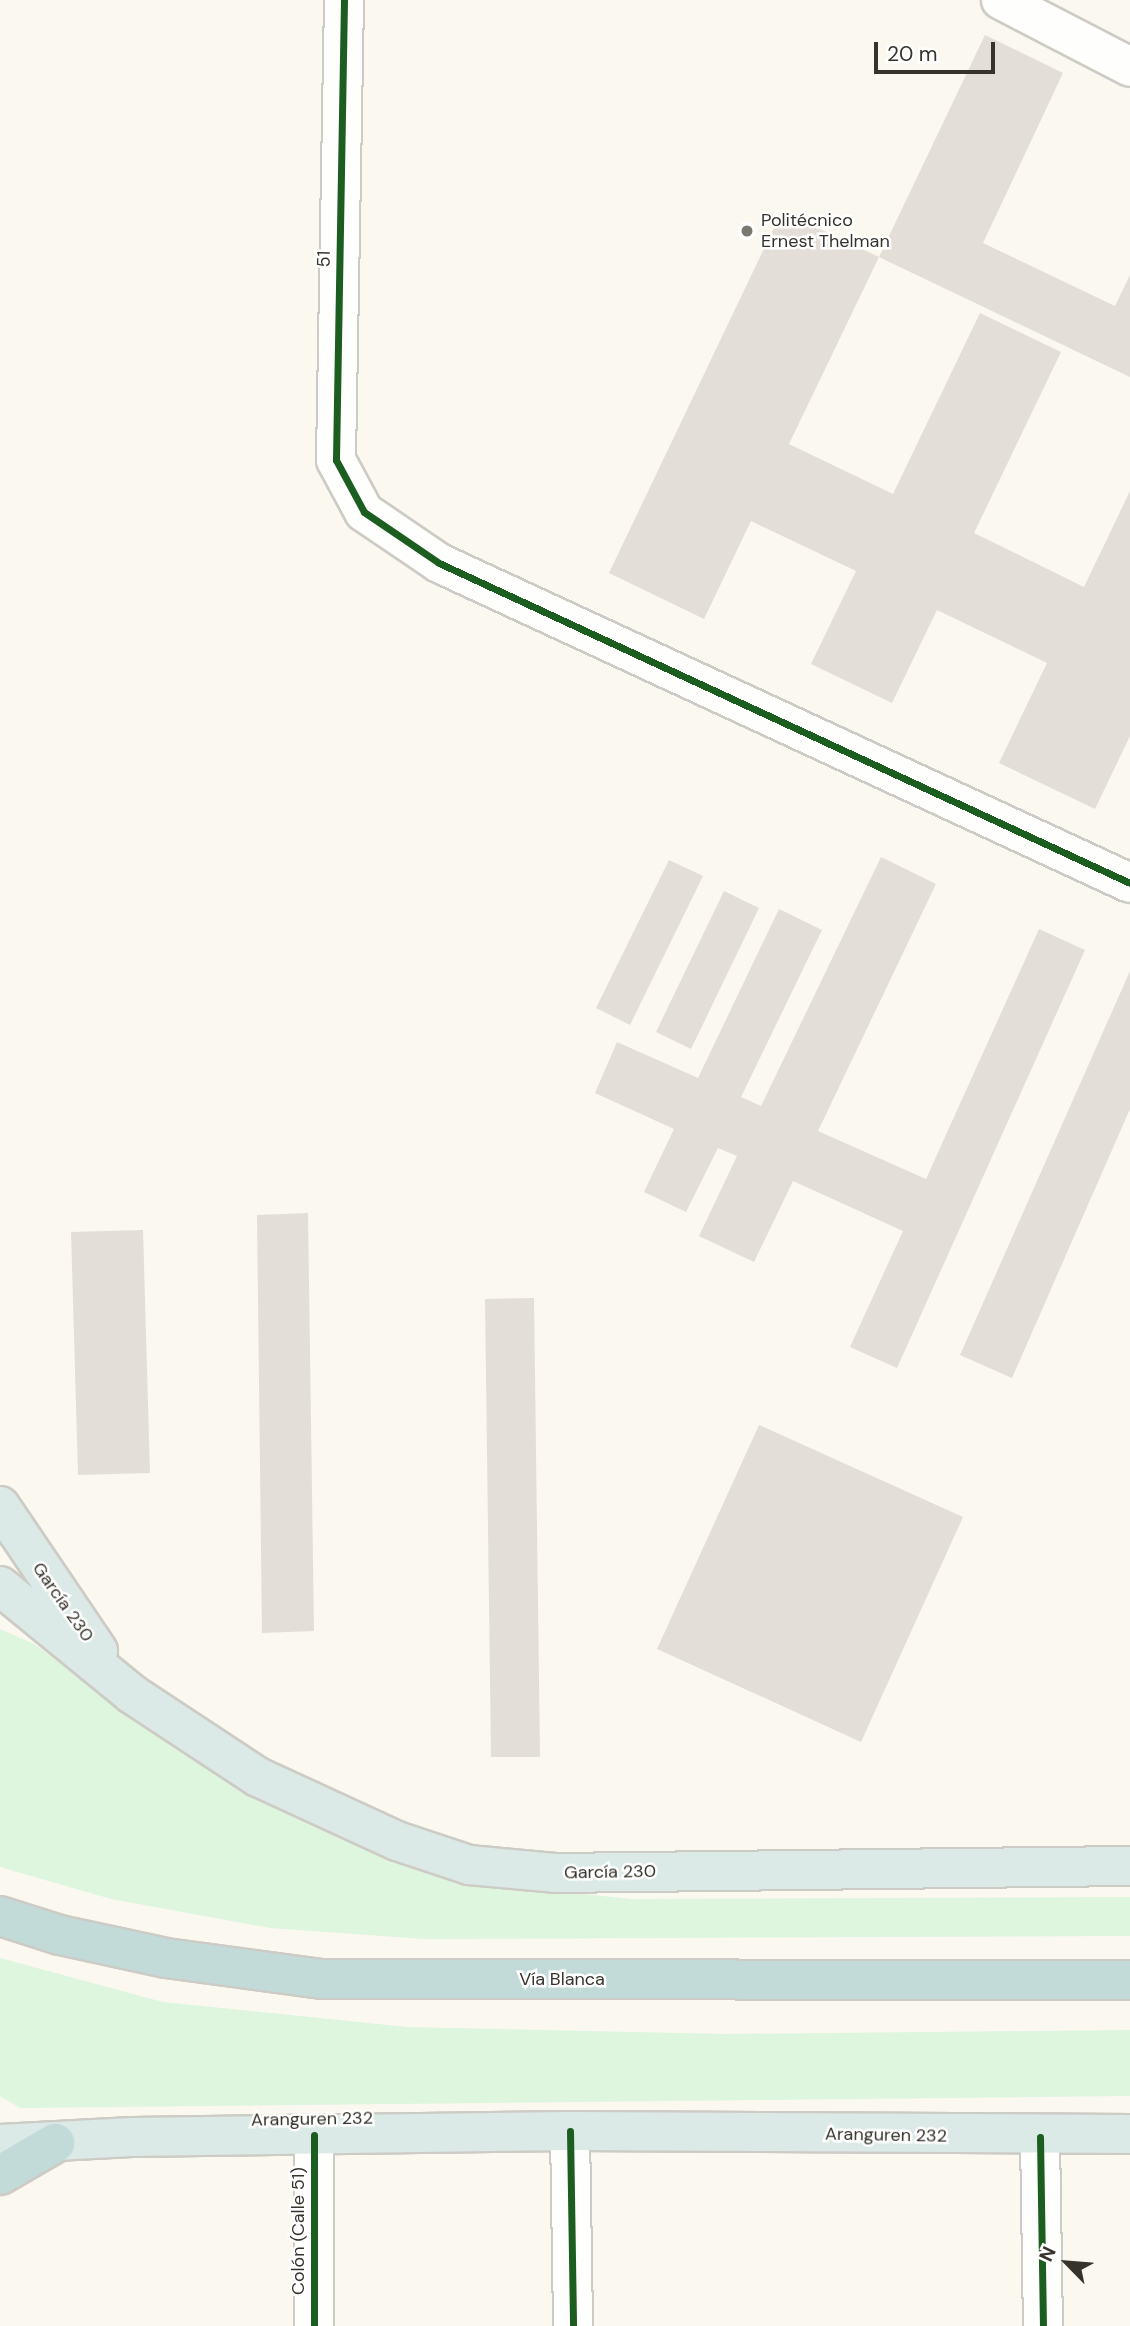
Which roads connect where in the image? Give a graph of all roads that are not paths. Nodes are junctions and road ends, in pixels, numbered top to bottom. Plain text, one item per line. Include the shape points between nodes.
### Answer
1 (344, 0) edge
2 (1001, 0) edge
3 (1130, 67) edge
4 (1130, 883) edge
5 (0, 1506) edge
6 (8, 1600) edge
7 (132, 1694) junction
8 (1130, 1866) edge
9 (0, 1916) edge
10 (1130, 1980) edge
11 (0, 2121) edge
12 (570, 2132) junction
13 (1130, 2134) edge
14 (314, 2136) junction
15 (1040, 2137) junction
16 (55, 2143) junction
17 (0, 2144) edge
18 (0, 2175) edge
19 (314, 2326) edge
20 (573, 2326) edge
21 (1043, 2326) edge

1 - 4 street, 51 via 337,460 364,512 439,563
2 - 3 street
5 - 7 main road, García 230 via 76,1623
6 - 7 main road, García 230
7 - 8 main road, García 230 via 258,1777 397,1841 469,1866 555,1873
9 - 10 highway, Vía Blanca via 60,1935 166,1958 322,1979
11 - 16 main road, Aranguren 232
12 - 14 main road, Aranguren 232
12 - 15 main road, Aranguren 232
12 - 20 street
13 - 15 main road, Aranguren 232
14 - 16 main road, Aranguren 232 via 132,2137
14 - 19 street, Colón (Calle 51)
15 - 21 street
16 - 17 main road, Aranguren 232
16 - 18 highway

